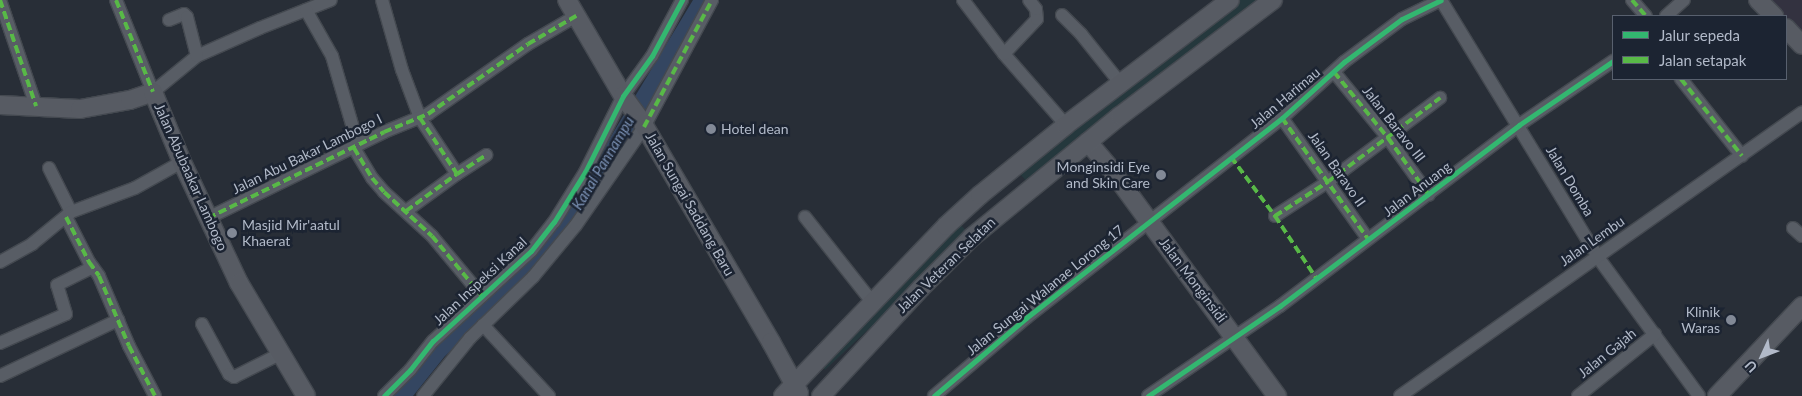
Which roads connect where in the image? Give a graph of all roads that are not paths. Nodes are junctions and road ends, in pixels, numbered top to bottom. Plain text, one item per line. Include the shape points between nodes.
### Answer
1 (0, 0) edge
2 (332, 0) edge
3 (382, 0) edge
4 (567, 0) edge
5 (682, 0) edge
6 (712, 0) edge
7 (963, 0) edge
8 (1029, 0) edge
9 (1230, 0) edge
10 (1273, 0) edge
11 (1441, 0) edge
12 (1632, 0) edge
13 (1684, 0) edge
14 (1758, 0) edge
15 (118, 1) edge
16 (306, 10) junction
17 (1062, 15) dead end
18 (1645, 15) edge
19 (1667, 15) edge
20 (1773, 15) edge
21 (576, 16) junction
22 (169, 20) dead end
23 (1787, 29) edge
24 (1802, 45) edge
25 (1004, 54) junction
26 (197, 56) junction
27 (1612, 62) edge
28 (1334, 72) junction
29 (1682, 80) edge
30 (1120, 84) junction
31 (153, 92) junction
32 (625, 98) junction
33 (1440, 98) dead end
34 (0, 105) edge
35 (36, 106) junction
36 (1802, 112) edge
37 (420, 118) junction
38 (1282, 118) junction
39 (643, 124) junction
40 (1066, 125) junction
41 (1519, 125) junction
42 (1388, 138) junction
43 (1088, 142) junction
44 (356, 147) junction
45 (486, 155) dead end
46 (1742, 156) junction
47 (182, 162) junction
48 (48, 168) dead end
49 (458, 174) junction
50 (1329, 181) junction
51 (980, 195) junction
52 (1428, 195) junction
53 (406, 211) junction
54 (68, 215) junction
55 (997, 215) junction
56 (1275, 216) dead end
57 (805, 217) dead end
58 (208, 218) junction
59 (1148, 221) junction
60 (1368, 239) junction
61 (1597, 256) junction
62 (0, 262) edge
63 (93, 267) junction
64 (482, 296) junction
65 (873, 303) junction
66 (1802, 306) edge
67 (118, 320) junction
68 (202, 324) dead end
69 (483, 325) junction
70 (1655, 334) junction
71 (1235, 337) junction
72 (0, 343) edge
73 (280, 354) junction
74 (0, 376) edge
75 (792, 392) edge
76 (155, 396) edge
77 (306, 396) edge
78 (384, 396) edge
79 (423, 396) edge
80 (549, 396) edge
81 (821, 396) edge
82 (934, 396) edge
83 (1148, 396) edge
84 (1277, 396) edge
85 (1400, 396) edge
86 (1578, 396) edge
87 (1699, 396) edge
88 (1717, 396) edge

1 - 35 street
2 - 16 street
3 - 37 street
4 - 21 main road, Jalan Sungai Saddang Baru
5 - 32 street, Jalan Inspeksi Kanal
6 - 39 street
7 - 25 street
8 - 25 street via 1036,9 1037,19
9 - 30 main road, Jalan Veteran Selatan
10 - 43 main road, Jalan Veteran Selatan
11 - 28 street, Jalan Harimau via 1402,19
11 - 41 street, Jalan Domba
12 - 18 street
13 - 19 street
14 - 20 main road
15 - 31 street
16 - 26 street
16 - 44 street via 332,56
17 - 30 street
21 - 32 main road, Jalan Sungai Saddang Baru
21 - 37 street, Jalan Abu Bakar Lambogo I via 528,44
22 - 26 street via 184,14 188,17
23 - 24 main road
25 - 40 street
26 - 31 street
27 - 41 street, Jalan Anuang
28 - 38 street, Jalan Harimau
28 - 42 street, Jalan Baravo III
29 - 46 street
30 - 40 main road, Jalan Veteran Selatan
31 - 35 main road, Jalan Abubaakar Lambogo via 130,100 80,109
31 - 47 main road, Jalan Abubaakar Lambogo
32 - 39 main road, Jalan Sungai Saddang Baru
32 - 64 street, Jalan Inspeksi Kanal via 565,206 531,251
33 - 42 street
34 - 35 main road, Jalan Abubaakar Lambogo
36 - 46 street, Jalan Lembu
37 - 44 street, Jalan Abu Bakar Lambogo I
37 - 49 street
38 - 50 street, Jalan Baravo II
38 - 59 street, Jalan Harimau
39 - 69 street via 557,250
39 - 75 main road, Jalan Sungai Saddang Baru
40 - 51 main road, Jalan Veteran Selatan
41 - 52 street, Jalan Anuang
41 - 61 street, Jalan Domba
42 - 50 street
42 - 52 street, Jalan Baravo III
43 - 55 main road, Jalan Veteran Selatan
43 - 59 main road, Jalan Monginsidi
44 - 53 street via 372,178
44 - 58 street, Jalan Abu Bakar Lambogo I
45 - 49 street
46 - 61 street, Jalan Lembu
47 - 54 street via 135,188
47 - 58 main road, Jalan Abubaakar Lambogo
48 - 54 street
49 - 53 street
50 - 56 street
50 - 60 street, Jalan Baravo II
51 - 55 main road
51 - 65 main road, Jalan Veteran Selatan
52 - 60 street, Jalan Anuang
53 - 64 street via 437,241
54 - 62 street via 32,244
54 - 63 street
55 - 81 main road, Jalan Veteran Selatan via 921,288
57 - 65 street
58 - 73 main road, Jalan Abubaakar Lambogo via 239,283
59 - 71 main road, Jalan Monginsidi
59 - 82 street, Jalan Sungai Walanae Lorong 17
60 - 71 street, Jalan Anuang
61 - 70 street, Jalan Domba
61 - 85 street, Jalan Lembu
63 - 67 street
63 - 72 street via 57,285 66,314
64 - 78 street, Jalan Inspeksi Kanal via 432,341
65 - 75 main road, Jalan Veteran Selatan
66 - 88 main road
67 - 74 street
67 - 76 street
68 - 73 street via 229,374 234,377
69 - 79 street via 448,362
69 - 80 street
70 - 86 street, Jalan Gajah
70 - 87 street, Jalan Domba
71 - 83 street, Jalan Anuang
71 - 84 main road, Jalan Monginsidi
73 - 77 main road, Jalan Abubaakar Lambogo

